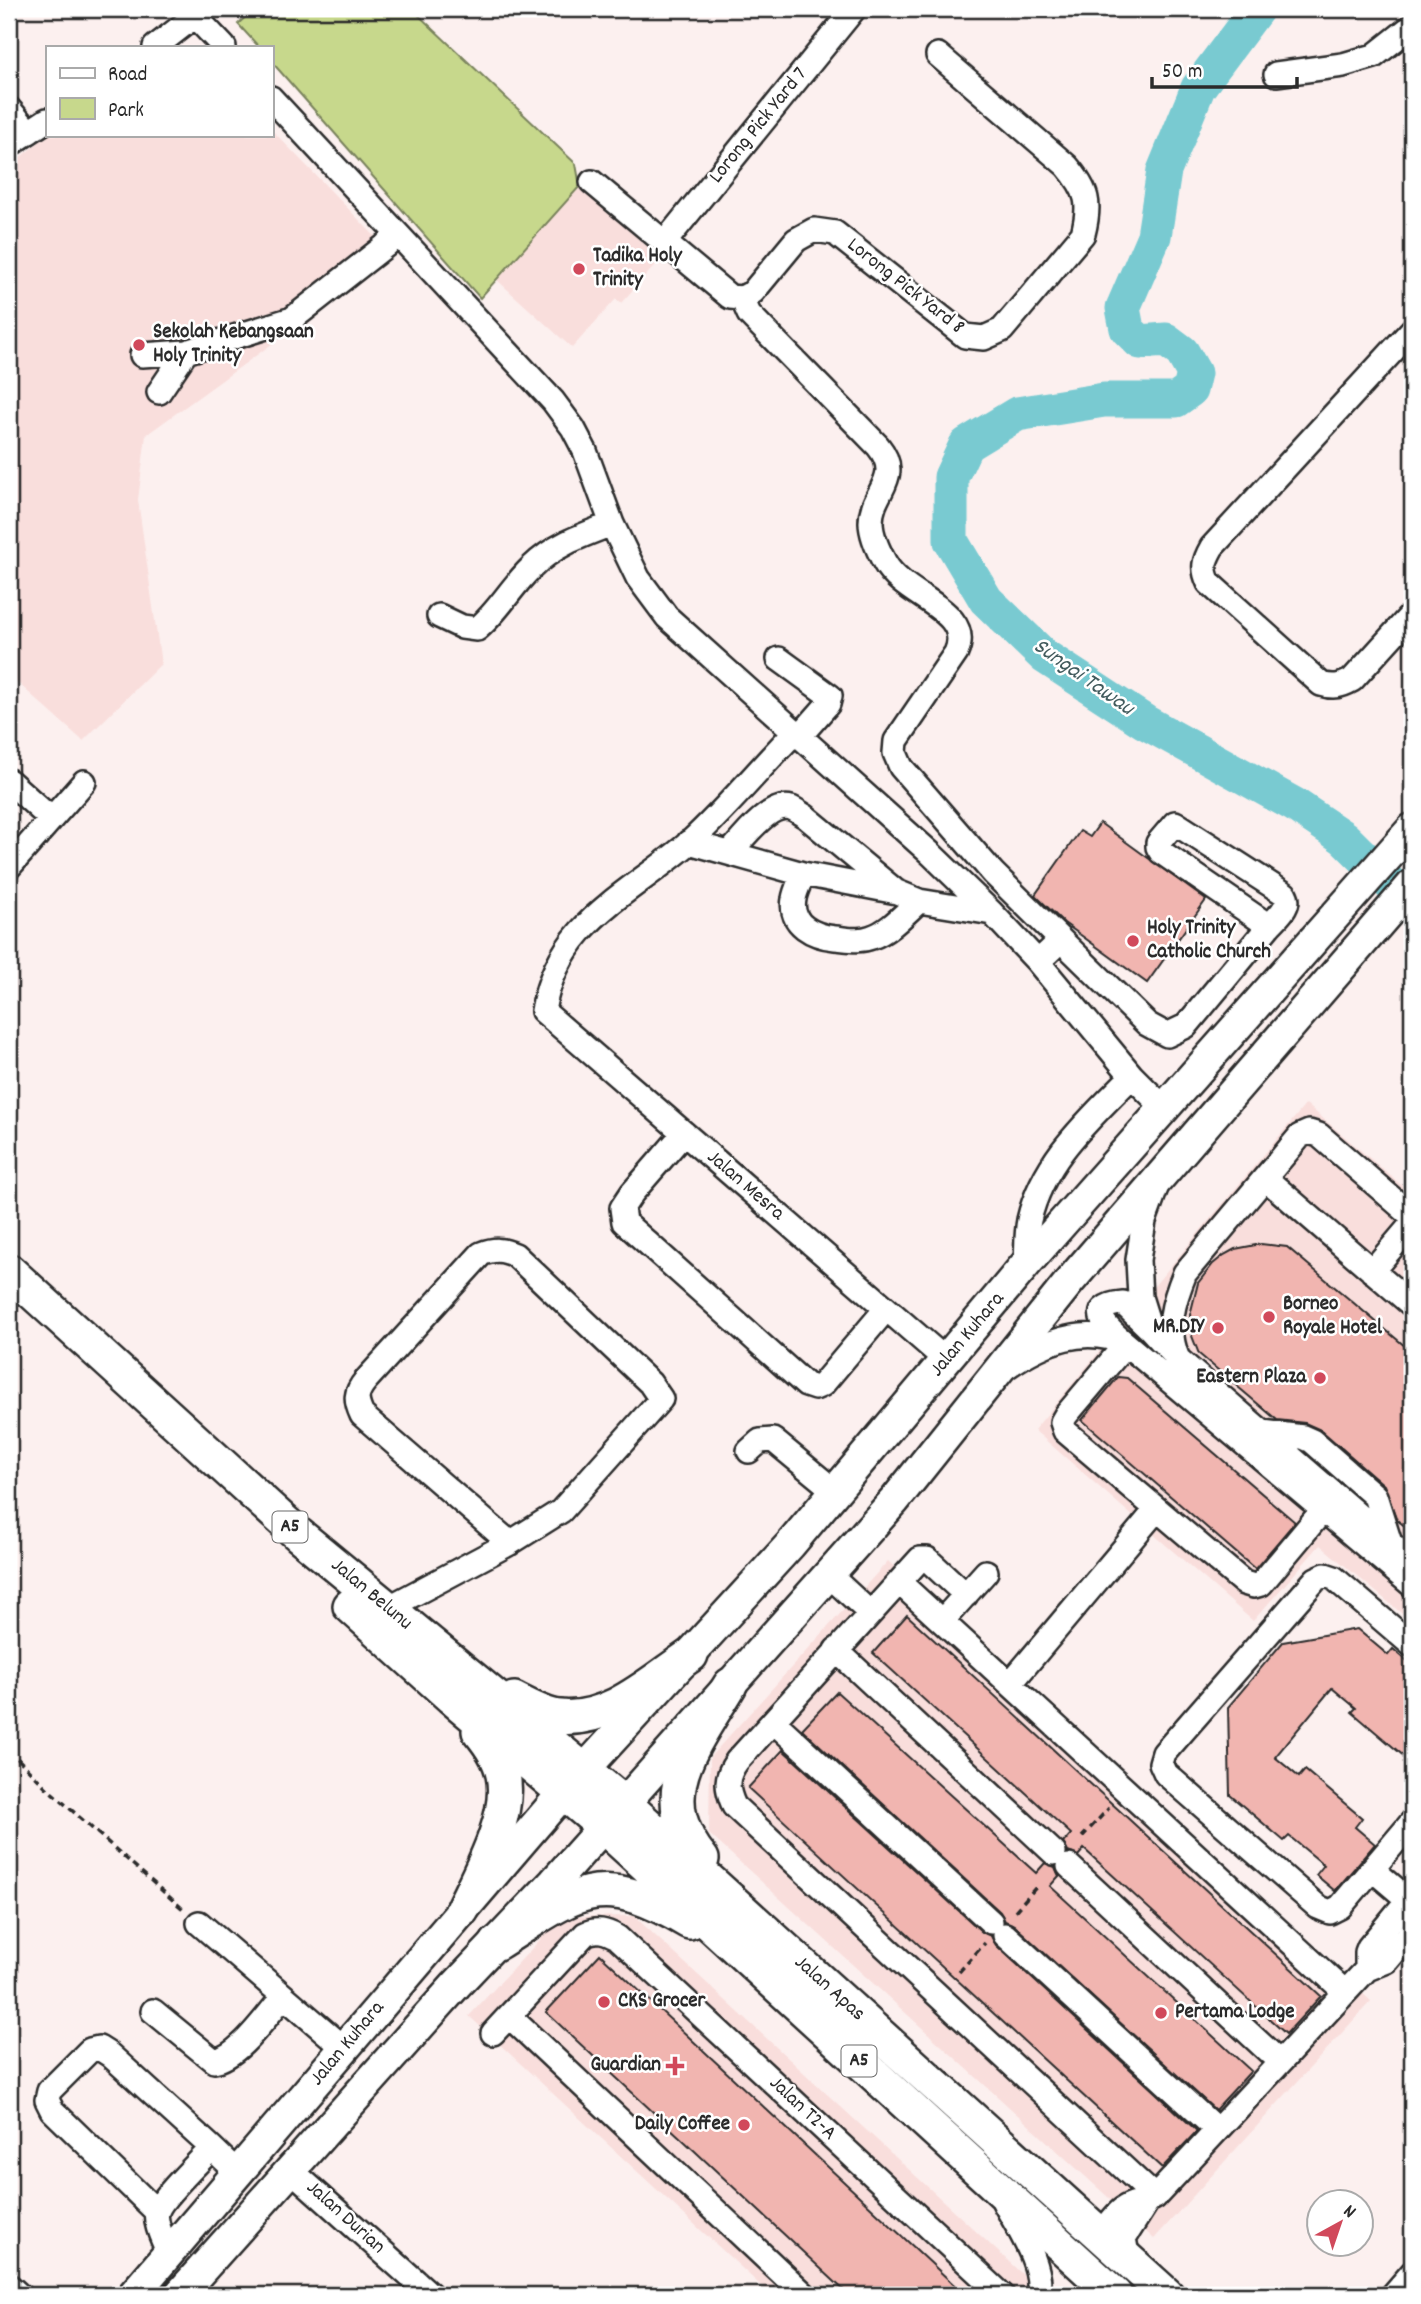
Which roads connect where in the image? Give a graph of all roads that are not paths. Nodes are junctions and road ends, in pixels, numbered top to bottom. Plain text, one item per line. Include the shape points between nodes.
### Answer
1 (854, 9) edge
2 (192, 12) edge
3 (1412, 26) edge
4 (156, 46) edge
5 (223, 46) edge
6 (938, 55) dead end
7 (1276, 74) dead end
8 (273, 101) edge
9 (9, 109) edge
10 (38, 126) edge
11 (9, 145) edge
12 (592, 181) dead end
13 (397, 234) junction
14 (664, 243) junction
15 (742, 298) junction
16 (1412, 330) edge
17 (186, 352) junction
18 (142, 355) dead end
19 (159, 391) dead end
20 (612, 524) junction
21 (439, 616) dead end
22 (1410, 620) edge
23 (779, 659) dead end
24 (796, 735) junction
25 (9, 781) edge
26 (83, 782) dead end
27 (51, 819) junction
28 (1410, 832) edge
29 (690, 842) junction
30 (730, 853) junction
31 (9, 867) edge
32 (803, 874) junction
33 (1412, 885) edge
34 (897, 892) junction
35 (919, 901) junction
36 (992, 913) junction
37 (1269, 926) junction
38 (1061, 940) junction
39 (1038, 962) junction
40 (1328, 984) junction
41 (1132, 1076) junction
42 (1165, 1109) junction
43 (684, 1133) junction
44 (1159, 1178) junction
45 (1265, 1178) junction
46 (1412, 1216) edge
47 (1412, 1224) edge
48 (1027, 1264) junction
49 (9, 1271) edge
50 (1373, 1271) junction
51 (9, 1298) edge
52 (1412, 1305) edge
53 (886, 1309) junction
54 (1150, 1329) junction
55 (1126, 1344) junction
56 (1178, 1359) junction
57 (947, 1361) junction
58 (998, 1373) junction
59 (749, 1451) dead end
60 (836, 1492) junction
61 (1157, 1509) junction
62 (1323, 1510) junction
63 (510, 1544) junction
64 (1412, 1562) edge
65 (986, 1572) dead end
66 (829, 1575) junction
67 (899, 1582) junction
68 (1412, 1585) edge
69 (966, 1595) junction
70 (386, 1609) junction
71 (870, 1613) junction
72 (942, 1621) junction
73 (1412, 1645) edge
74 (836, 1650) junction
75 (691, 1654) junction
76 (1010, 1684) junction
77 (730, 1685) junction
78 (460, 1686) junction
79 (773, 1721) junction
80 (574, 1781) junction
81 (614, 1815) junction
82 (1408, 1837) edge
83 (1372, 1869) junction
84 (1411, 1900) edge
85 (462, 1910) junction
86 (199, 1923) road end
87 (1412, 1931) edge
88 (750, 1939) junction
89 (498, 1943) junction
90 (1367, 1969) junction
91 (1345, 1993) junction
92 (283, 1997) junction
93 (153, 2011) dead end
94 (344, 2048) junction
95 (1280, 2062) junction
96 (1217, 2130) junction
97 (212, 2148) junction
98 (290, 2169) junction
99 (238, 2173) junction
100 (997, 2187) junction
101 (1151, 2199) junction
102 (157, 2212) junction
103 (1100, 2235) junction
104 (169, 2255) junction
105 (1129, 2261) junction
106 (9, 2286) edge
107 (19, 2295) edge
108 (133, 2295) edge
109 (179, 2295) edge
110 (431, 2295) edge
111 (805, 2295) edge
112 (1002, 2295) edge
113 (1038, 2295) edge
114 (1115, 2295) edge
115 (1133, 2295) edge
116 (1167, 2295) edge

1 - 14 street, Lorong Pick Yard 7
2 - 4 street
2 - 5 street
3 - 7 street via 1374,56
6 - 15 street, Lorong Pick Yard 8 via 1078,179 1087,197 1083,234 1002,330 984,338 965,336 835,233 814,230 796,240 753,292
8 - 13 street
9 - 10 street
10 - 11 street
12 - 14 street
13 - 17 street via 292,319
13 - 20 street via 554,401 585,451
14 - 15 street via 730,297
15 - 38 street via 750,314 883,453 888,471 873,509 873,535 894,576 947,615 960,633 956,653 896,741 901,767 993,873
16 - 22 street via 1212,547 1203,570 1209,583 1321,684 1332,687 1352,680
17 - 18 street
17 - 19 street
20 - 21 street via 551,552 477,629
20 - 24 street via 638,578 667,617
23 - 24 street via 830,696 828,704
24 - 29 street
24 - 36 street
25 - 27 street
26 - 27 street
27 - 31 street
28 - 42 main road, Jalan Kuhara
29 - 30 street
29 - 43 street, Jalan Mesra via 611,901 583,928 546,990 543,1011
30 - 32 street
30 - 34 street via 776,808 790,807
32 - 34 street
32 - 35 street via 793,901 796,916 808,932 823,937 854,941 872,937
33 - 40 main road, Jalan Kuhara
34 - 35 street
35 - 36 street
36 - 39 street
37 - 37 street via 1287,904 1285,894 1180,824 1171,826 1158,843 1161,852
37 - 38 street via 1186,1026 1167,1035 1147,1024
38 - 39 street
39 - 41 street
40 - 42 main road via 1252,1040 1193,1105
40 - 44 main road, Jalan Kuhara
41 - 42 street
41 - 48 street via 1055,1159 1028,1222
42 - 48 main road, Jalan Kuhara
43 - 53 street, Jalan Mesra
43 - 53 street via 632,1193 622,1208 624,1222 806,1385 822,1385
44 - 54 street via 1144,1221 1138,1260 1140,1297
44 - 58 main road, Jalan Kuhara
45 - 46 street via 1300,1136 1309,1132
45 - 50 street
45 - 56 street via 1185,1273 1170,1322
47 - 50 street
48 - 57 main road, Jalan Kuhara
49 - 70 highway, Jalan Belunu / A5
50 - 52 street
51 - 78 highway, Jalan Belunu / A5
53 - 57 street, Jalan Mesra
54 - 55 street via 1123,1303 1106,1308 1102,1319 1106,1328
54 - 56 street
55 - 58 street via 1105,1336 1073,1337 1030,1351
55 - 61 street via 1062,1422 1066,1431
55 - 62 street
56 - 64 street
57 - 60 main road, Jalan Kuhara
58 - 66 main road, Jalan Kuhara
59 - 60 street via 760,1441 773,1440
60 - 75 main road, Jalan Kuhara
61 - 62 street via 1244,1583 1254,1586 1261,1584
61 - 76 street
62 - 68 street
63 - 63 street via 561,1511 661,1399 650,1382 515,1255 491,1250 481,1254 366,1380 357,1391 356,1402 362,1415
63 - 70 street
65 - 69 street
66 - 71 street
66 - 77 main road, Jalan Kuhara
67 - 69 street via 923,1557
67 - 71 street
67 - 72 street
69 - 72 street
70 - 78 highway, Jalan Belunu / A5
71 - 74 street
72 - 76 street
73 - 83 street via 1334,1578 1316,1579 1164,1753 1161,1763 1166,1774 1318,1907 1330,1912 1340,1907
74 - 79 street
74 - 95 street
75 - 78 highway via 617,1705 591,1715 559,1717
75 - 80 main road, Jalan Kuhara
76 - 91 street
77 - 81 main road, Jalan Kuhara
77 - 88 highway via 691,1751 677,1797 679,1822 688,1842
78 - 80 highway, Jalan Belunu / A5
78 - 85 highway via 503,1775 503,1809 495,1839
79 - 96 street via 994,1933
79 - 101 street via 729,1772 726,1784 734,1806
80 - 81 highway, Jalan Apas / A5
80 - 85 main road, Jalan Kuhara
81 - 88 highway, Jalan Apas / A5
81 - 89 main road, Jalan Kuhara
82 - 83 street
83 - 84 street
84 - 90 street via 1369,1947
85 - 94 main road, Jalan Kuhara
86 - 92 street
87 - 90 street via 1387,1961
88 - 89 highway via 643,1897 593,1891 570,1898
88 - 100 highway, Jalan Apas / A5
88 - 103 highway, Jalan Apas / A5
89 - 98 main road, Jalan Kuhara
90 - 91 street
91 - 95 street
92 - 93 street via 235,2051 214,2061
92 - 94 street
94 - 99 main road, Jalan Kuhara
95 - 96 street
96 - 101 street
97 - 99 street
97 - 102 street
97 - 102 street via 99,2048 90,2050 50,2091 47,2101 52,2110
98 - 109 main road, Jalan Kuhara
98 - 110 street, Jalan Durian
99 - 104 main road, Jalan Kuhara
100 - 113 street via 1037,2266
100 - 114 highway, Jalan Apas / A5
101 - 103 street via 1123,2208
101 - 105 street via 1125,2233 1123,2244
102 - 104 street
103 - 105 highway, Jalan Apas / A5
103 - 115 highway via 1101,2263
104 - 108 main road, Jalan Kuhara
105 - 116 highway, Jalan Apas / A5
106 - 107 street
111 - 112 street, Jalan T2-A via 501,2025 585,1934 598,1930 617,1937

